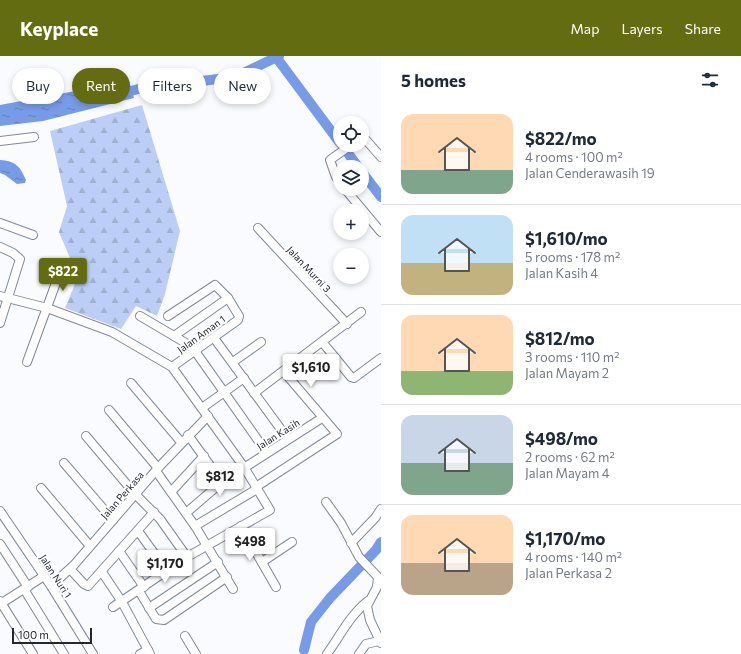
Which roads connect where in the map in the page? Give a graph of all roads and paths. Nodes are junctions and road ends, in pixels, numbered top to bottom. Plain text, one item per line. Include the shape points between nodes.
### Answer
1 (34, 138) dead end
2 (0, 141) edge
3 (369, 143) edge
4 (341, 152) edge
5 (381, 157) edge
6 (333, 168) edge
7 (351, 196) edge
8 (0, 223) edge
9 (258, 228) dead end
10 (381, 232) edge
11 (34, 235) dead end
12 (0, 247) edge
13 (61, 269) dead end
14 (4, 297) edge
15 (228, 298) junction
16 (47, 308) junction
17 (361, 312) dead end
18 (140, 316) dead end
19 (168, 316) dead end
20 (0, 323) edge
21 (346, 324) junction
22 (174, 336) junction
23 (214, 338) junction
24 (261, 342) dead end
25 (323, 343) junction
26 (196, 351) junction
27 (381, 358) edge
28 (27, 362) dead end
29 (233, 362) junction
30 (172, 367) junction
31 (284, 372) junction
32 (244, 378) junction
33 (131, 383) dead end
34 (224, 392) junction
35 (254, 393) junction
36 (202, 408) junction
37 (109, 410) dead end
38 (208, 416) junction
39 (322, 418) junction
40 (188, 435) junction
41 (86, 436) dead end
42 (288, 439) junction
43 (181, 442) junction
44 (267, 452) junction
45 (204, 456) junction
46 (64, 463) dead end
47 (244, 467) junction
48 (157, 469) junction
49 (222, 482) junction
50 (41, 488) dead end
51 (256, 488) junction
52 (171, 492) junction
53 (135, 494) junction
54 (326, 502) dead end
55 (381, 509) edge
56 (0, 511) edge
57 (154, 512) junction
58 (186, 513) junction
59 (113, 520) junction
60 (195, 526) junction
61 (241, 526) junction
62 (138, 530) junction
63 (292, 542) dead end
64 (351, 543) junction
65 (0, 544) edge
66 (207, 545) junction
67 (90, 546) junction
68 (119, 551) junction
69 (187, 557) junction
70 (218, 562) junction
71 (262, 562) junction
72 (70, 569) junction
73 (167, 571) junction
74 (102, 572) junction
75 (44, 576) junction
76 (226, 577) junction
77 (378, 581) edge
78 (51, 586) junction
79 (276, 587) dead end
80 (26, 588) junction
81 (142, 589) junction
82 (233, 589) dead end
83 (1, 602) edge
84 (122, 602) junction
85 (368, 602) junction
86 (113, 607) dead end
87 (149, 608) junction
88 (184, 636) dead end
89 (380, 642) edge
90 (146, 652) edge
91 (33, 654) edge
92 (64, 654) edge
93 (93, 654) edge
94 (196, 654) edge
95 (327, 654) edge
96 (359, 654) edge

1 - 2 street
3 - 5 street
4 - 6 street via 330,160
7 - 10 street
8 - 11 street
9 - 21 street, Jalan Murni 3
12 - 14 street via 14,253 20,259
13 - 16 street
14 - 16 street
14 - 20 street
15 - 19 street, Jalan Aman 1 via 218,286 212,286
15 - 22 street
15 - 23 street, Jalan Aman 1 via 239,316 238,320
16 - 28 street
16 - 30 street via 112,332
17 - 21 street
18 - 22 street
21 - 25 street
22 - 26 street
23 - 26 street, Jalan Aman 1
23 - 29 street
24 - 29 street
25 - 27 street via 354,378
25 - 31 street
26 - 30 street, Jalan Aman 1
26 - 34 street
29 - 32 street
30 - 36 street
31 - 35 street
31 - 39 street
32 - 34 street
32 - 35 street
33 - 43 street
34 - 36 street
34 - 44 street
35 - 42 street
36 - 38 street
37 - 48 street
38 - 40 street, Jalan Perkasa
38 - 47 street
39 - 42 street, Jalan Kasih
39 - 51 street via 337,434 335,437
40 - 43 street, Jalan Perkasa
40 - 45 street
41 - 53 street
42 - 44 street, Jalan Kasih
43 - 48 street, Jalan Perkasa
44 - 47 street, Jalan Kasih
45 - 49 street
45 - 52 street
46 - 59 street
47 - 49 street, Jalan Kasih
47 - 51 street
48 - 52 street
48 - 53 street, Jalan Perkasa
49 - 58 street, Jalan Kasih
50 - 67 street
51 - 60 street
51 - 61 street via 270,510
52 - 58 street
53 - 57 street
53 - 59 street, Jalan Perkasa
54 - 64 street
55 - 64 street
56 - 75 street, Jalan Nuri 1
57 - 62 street
57 - 69 street
58 - 60 street
59 - 67 street, Jalan Perkasa
60 - 66 street
61 - 66 street
61 - 71 street
62 - 68 street
62 - 73 street
63 - 71 street
64 - 77 street via 354,551
65 - 80 street
66 - 69 street
66 - 70 street
67 - 72 street, Jalan Perkasa
68 - 74 street
68 - 81 street
69 - 73 street
70 - 76 street
70 - 87 street
71 - 79 street
72 - 74 street via 88,586
72 - 78 street, Jalan Perkasa
73 - 81 street
74 - 84 street
75 - 78 street, Jalan Nuri 1
75 - 80 street
76 - 82 street
76 - 87 street via 164,620 156,619
77 - 85 street
78 - 93 street, Jalan Nuri 1
80 - 83 street
80 - 92 street
81 - 84 street
81 - 87 street
83 - 91 street
84 - 86 street
84 - 90 street
85 - 89 street via 367,611
85 - 95 street via 351,619
88 - 94 street
89 - 96 street via 366,644

